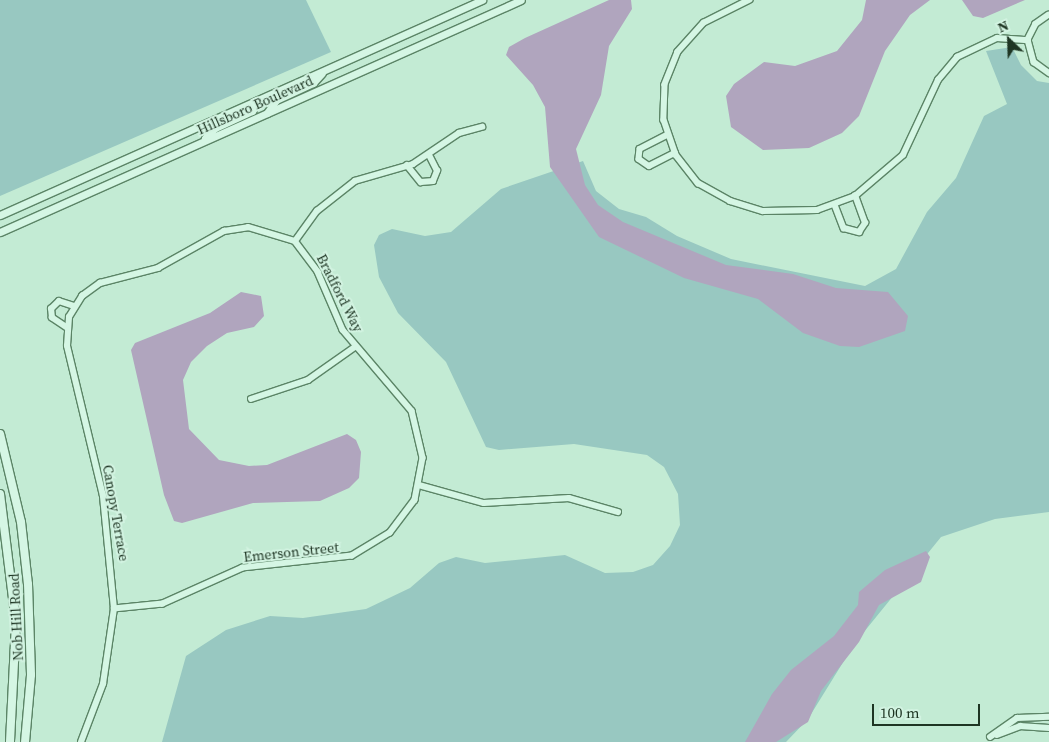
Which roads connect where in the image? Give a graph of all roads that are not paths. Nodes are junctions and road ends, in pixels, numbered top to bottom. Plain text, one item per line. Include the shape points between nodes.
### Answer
1 (482, 0) edge
2 (520, 0) edge
3 (750, 0) edge
4 (1049, 15) edge
5 (1028, 40) junction
6 (324, 70) junction
7 (1049, 73) edge
8 (257, 101) junction
9 (267, 113) junction
10 (482, 127) dead end
11 (668, 135) junction
12 (201, 142) junction
13 (675, 153) junction
14 (429, 155) junction
15 (407, 165) junction
16 (855, 196) junction
17 (835, 205) junction
18 (0, 215) edge
19 (0, 232) edge
20 (295, 241) junction
21 (74, 306) junction
22 (67, 328) junction
23 (355, 347) junction
24 (251, 399) dead end
25 (0, 434) edge
26 (419, 485) junction
27 (0, 494) edge
28 (618, 512) dead end
29 (114, 609) junction
30 (1049, 717) edge
31 (1049, 728) edge
32 (10, 742) edge
33 (25, 742) edge
34 (81, 742) edge

1 - 6 street, Hillsboro Boulevard
2 - 9 street, Hillsboro Boulevard
3 - 11 street via 704,23 678,52 665,86
4 - 5 street via 1036,24
5 - 7 street via 1034,62
5 - 16 street via 997,38 957,57 938,80 903,155
6 - 8 street, Hillsboro Boulevard
6 - 9 street via 313,83 276,100
8 - 12 street via 252,111 215,128
8 - 18 street, Hillsboro Boulevard
9 - 12 street, Hillsboro Boulevard
10 - 14 street via 459,133
11 - 13 street
11 - 13 street via 640,149 640,159 649,166
12 - 19 street, Hillsboro Boulevard
13 - 17 street via 698,183 747,207 798,212
14 - 15 street
14 - 15 street via 437,171 433,181 421,182
15 - 20 street via 370,174 340,190 317,210
16 - 17 street
16 - 17 street via 865,223 859,232 844,228
20 - 21 street via 248,227 224,230 158,268 100,283
20 - 23 street, Bradford Way via 318,272 331,308
21 - 22 street, Canopy Terrace
21 - 22 street via 59,301 52,305 52,318
22 - 29 street, Canopy Terrace via 67,346 110,538
23 - 24 street via 308,380
23 - 26 street, Bradford Way via 396,387 412,411 423,458
25 - 33 main road, Nob Hill Road via 21,522 28,584 31,675
26 - 28 street via 484,503 569,498
26 - 29 street, Emerson Street via 400,524 366,551 339,560 243,568 163,604
27 - 32 main road, Nob Hill Road via 16,624
29 - 34 street, Canopy Terrace via 103,684
30 - 31 street via 1017,718 990,737 1020,726

